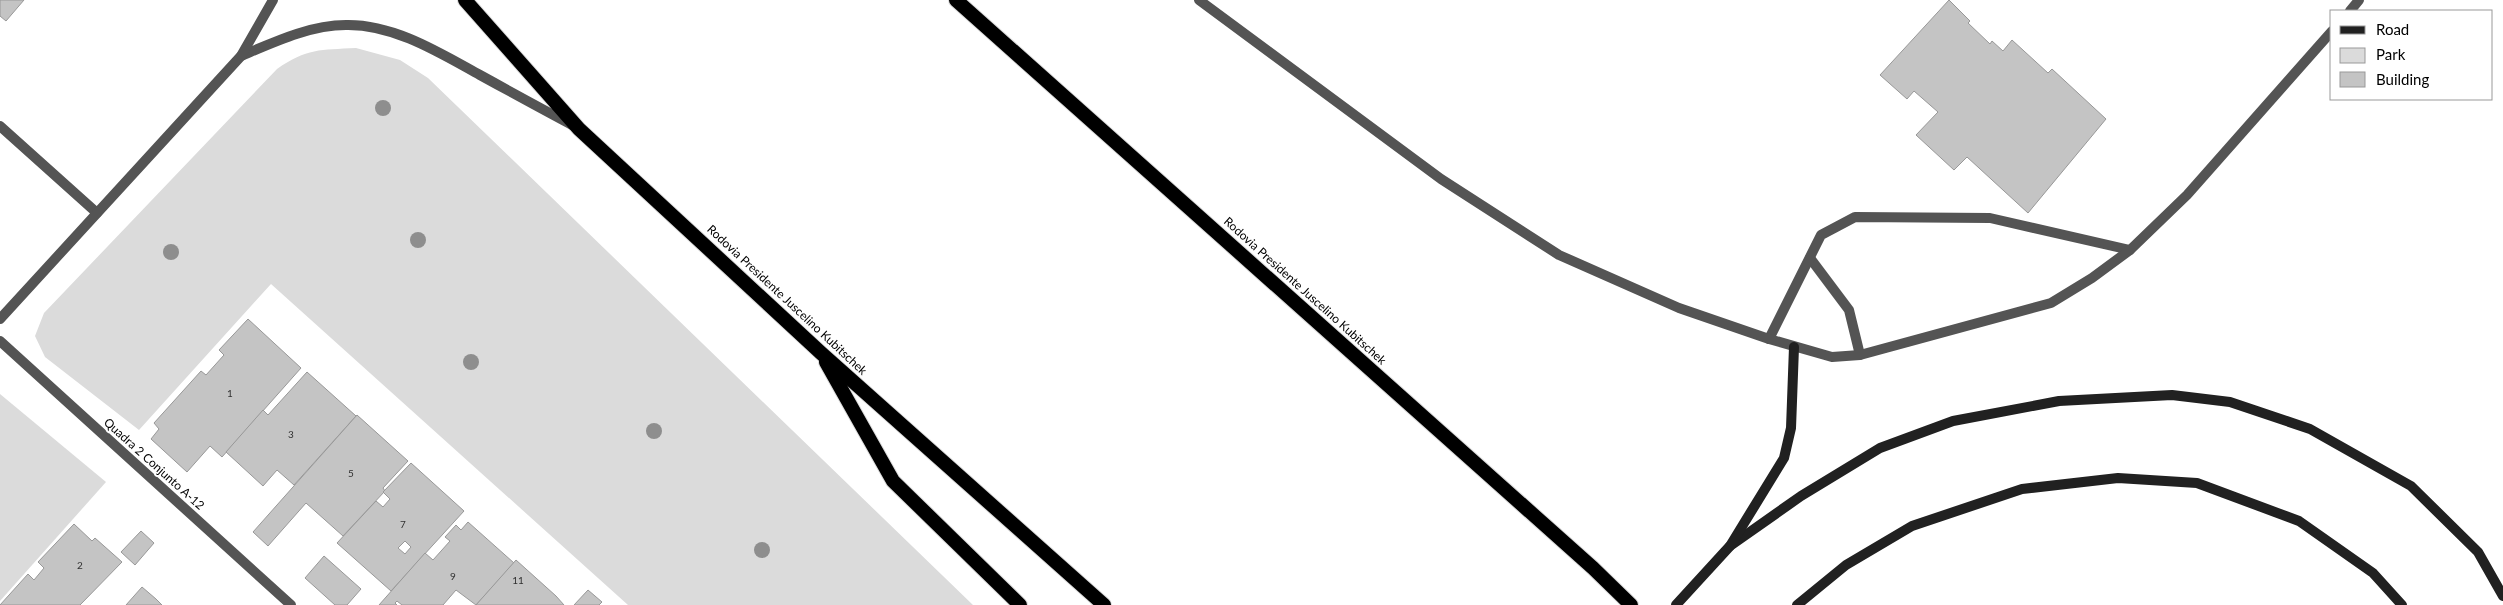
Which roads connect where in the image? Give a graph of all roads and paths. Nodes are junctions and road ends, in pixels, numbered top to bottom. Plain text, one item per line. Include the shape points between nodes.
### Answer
1 (273, 0) edge
2 (466, 0) edge
3 (1199, 0) edge
4 (2360, 0) edge
5 (961, 2) edge
6 (2351, 10) edge
7 (2330, 33) edge
8 (241, 56) junction
9 (0, 126) edge
10 (579, 129) junction
11 (97, 213) junction
12 (2130, 250) junction
13 (1810, 258) junction
14 (0, 319) edge
15 (1768, 339) junction
16 (0, 341) edge
17 (1794, 347) junction
18 (821, 353) junction
19 (1860, 355) junction
20 (1730, 546) junction
21 (2503, 596) edge
22 (291, 605) edge
23 (1020, 605) edge
24 (1104, 605) edge
25 (1631, 605) edge
26 (1676, 605) edge
27 (1797, 605) edge
28 (2402, 605) edge

1 - 8 street
2 - 10 highway, Rodovia Presidente Juscelino Kubitschek
3 - 15 street via 1441,179 1559,255 1679,308
4 - 6 street
5 - 25 highway, Rodovia Presidente Juscelino Kubitschek
7 - 12 street via 2187,195
8 - 10 street via 281,39 328,26 348,24 386,31 429,48
8 - 11 street
9 - 11 street
10 - 18 highway, Rodovia Presidente Juscelino Kubitschek
11 - 14 street
12 - 13 street via 1990,218 1855,217 1821,235
12 - 19 street via 2051,303
13 - 15 street
13 - 19 street via 1849,310
15 - 17 street
16 - 22 street, Quadra 2 Conjunto A-12
17 - 19 street via 1832,357
17 - 20 main road via 1791,428 1784,458
18 - 23 highway via 893,481
18 - 24 highway, Rodovia Presidente Juscelino Kubitschek
20 - 21 main road via 1801,496 1880,448 1953,421 2060,401 2172,395 2230,402 2310,428 2411,486 2478,552
20 - 26 main road
27 - 28 main road via 1846,565 1912,526 2022,489 2118,478 2198,483 2299,521 2373,573

